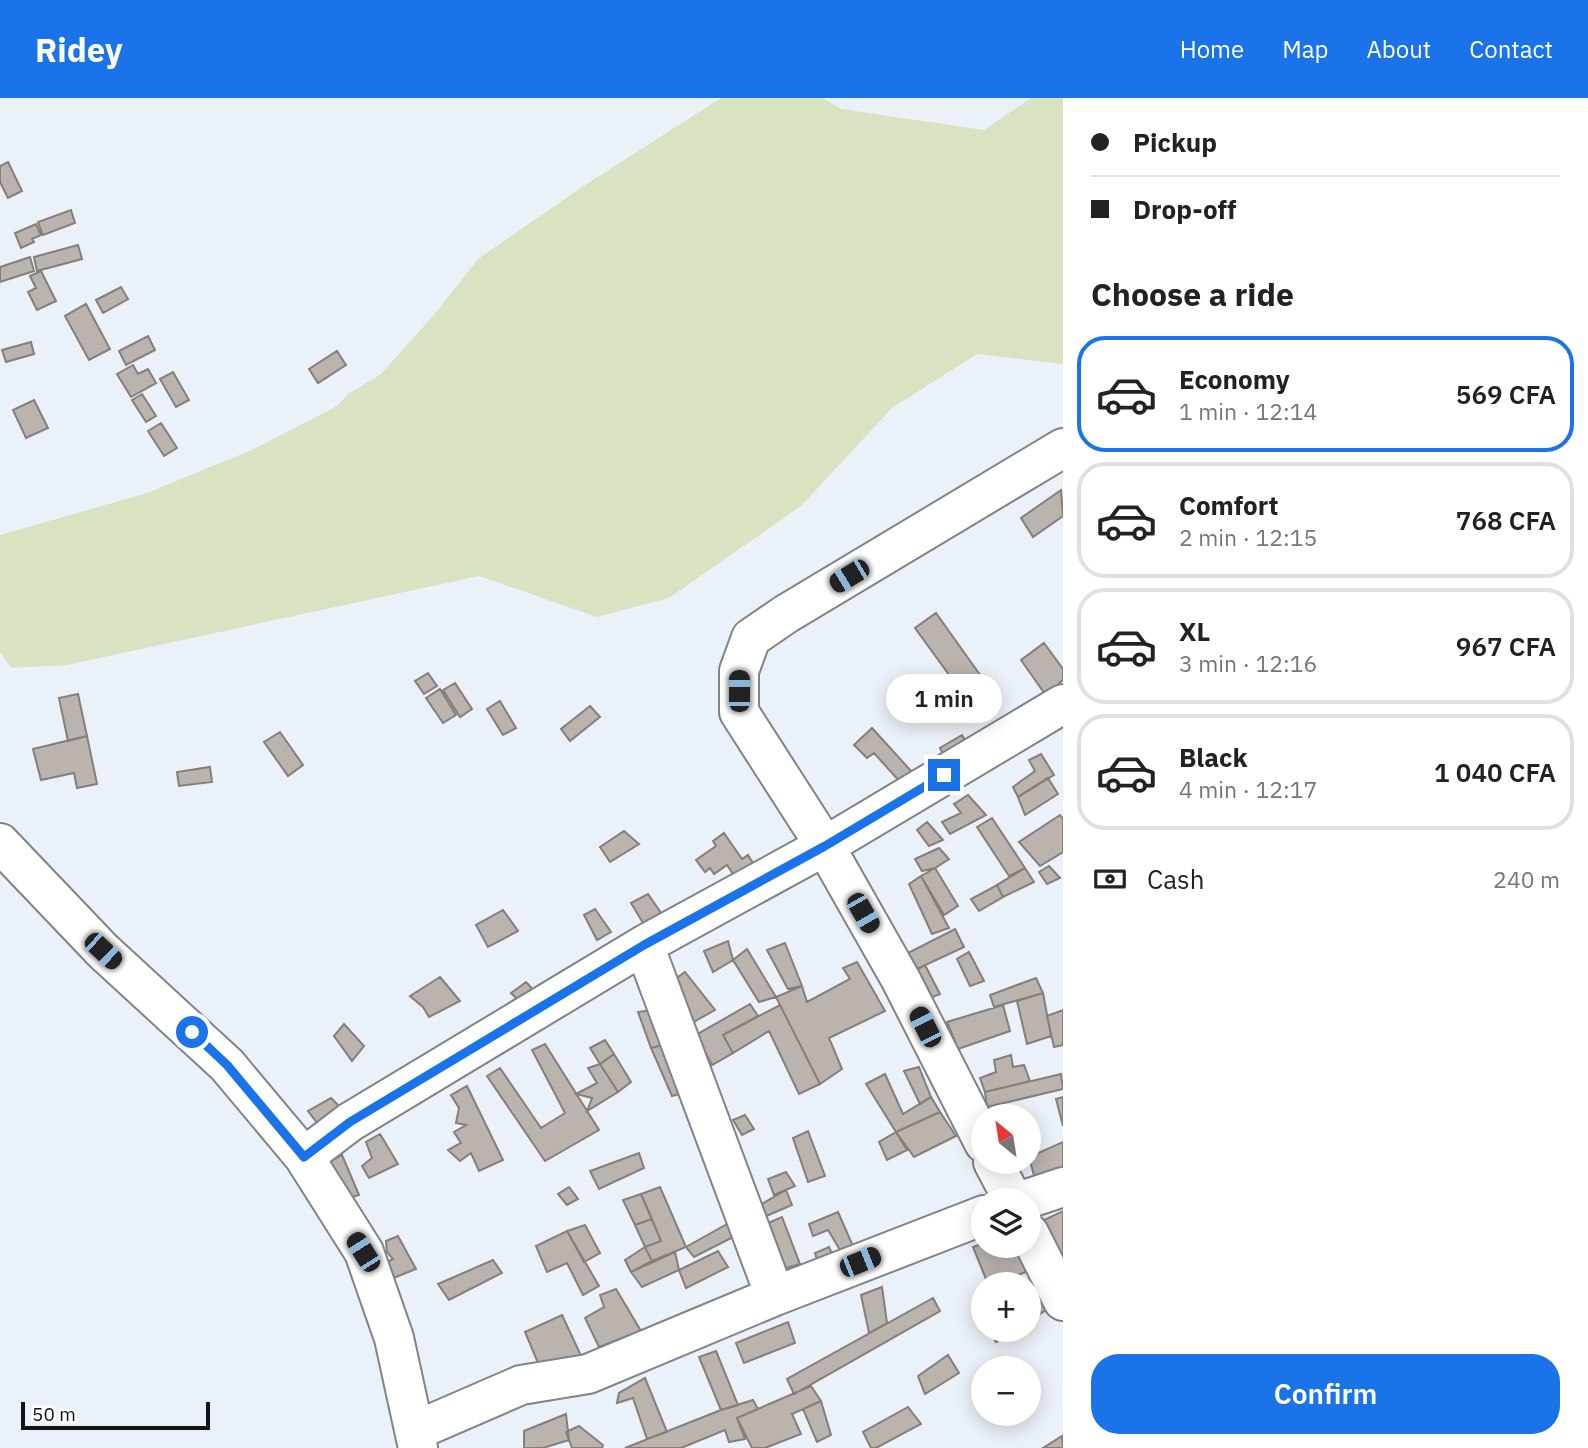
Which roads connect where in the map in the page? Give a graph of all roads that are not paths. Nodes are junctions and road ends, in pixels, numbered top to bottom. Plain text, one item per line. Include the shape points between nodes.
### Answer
1 (1063, 448) edge
2 (1063, 704) edge
3 (0, 843) edge
4 (825, 846) junction
5 (644, 945) junction
6 (971, 1117) edge
7 (304, 1157) junction
8 (1063, 1187) edge
9 (1041, 1194) edge
10 (971, 1220) edge
11 (1041, 1257) edge
12 (775, 1296) junction
13 (1063, 1301) edge
14 (416, 1439) edge

1 - 4 street via 751,638 739,671 739,712
2 - 4 street
3 - 7 street via 103,951 227,1065
4 - 5 street
4 - 6 street
5 - 7 street via 350,1122
5 - 12 street
7 - 14 street via 363,1252 394,1338
8 - 9 street
10 - 12 street
11 - 13 street
12 - 14 street via 588,1374 521,1385

